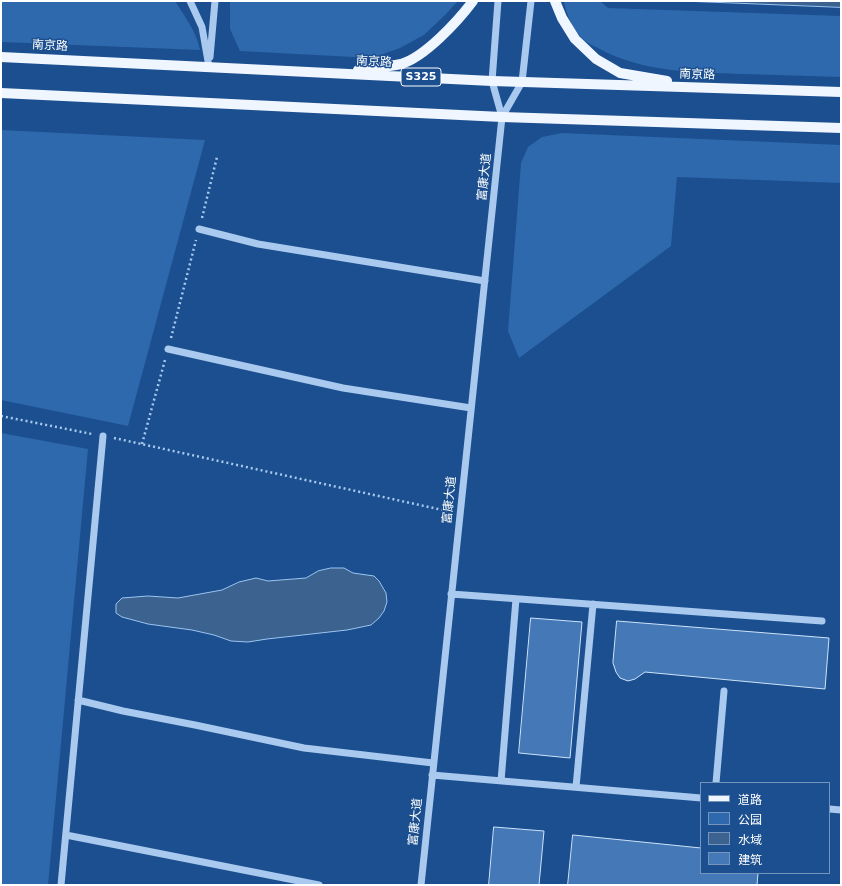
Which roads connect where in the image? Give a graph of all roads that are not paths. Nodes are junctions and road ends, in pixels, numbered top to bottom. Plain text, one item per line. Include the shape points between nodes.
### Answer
1 (190, 1) edge
2 (214, 1) edge
3 (472, 1) edge
4 (498, 1) edge
5 (531, 1) edge
6 (555, 1) edge
7 (1, 57) edge
8 (209, 67) junction
9 (333, 73) junction
10 (492, 81) junction
11 (522, 82) junction
12 (706, 88) junction
13 (841, 92) edge
14 (1, 93) edge
15 (502, 117) junction
16 (841, 128) edge
17 (199, 229) road end
18 (485, 281) junction
19 (168, 349) road end
20 (471, 408) junction
21 (103, 436) road end
22 (451, 594) junction
23 (516, 599) junction
24 (593, 604) junction
25 (822, 621) dead end
26 (724, 691) dead end
27 (78, 700) junction
28 (433, 763) junction
29 (432, 775) junction
30 (501, 781) junction
31 (716, 782) edge
32 (576, 787) junction
33 (700, 798) edge
34 (830, 809) edge
35 (841, 810) edge
36 (66, 835) junction
37 (61, 885) edge
38 (319, 885) edge
39 (421, 885) edge

1 - 8 street via 202,27
2 - 8 street
3 - 9 main road via 442,36 402,64
4 - 10 street, 富康大道
5 - 11 street, 富康大道
6 - 12 main road via 575,39 596,59 620,73
7 - 8 main road, 南京路 / S325
8 - 9 main road, 南京路 / S325
9 - 10 main road, 南京路 / S325
10 - 11 main road, 南京路 / S325
10 - 15 street, 富康大道
11 - 12 main road, 南京路 / S325
11 - 15 street, 富康大道
12 - 13 main road, 南京路 / S325
14 - 15 main road
15 - 16 main road
15 - 18 street, 富康大道
17 - 18 street via 258,244
18 - 20 street, 富康大道
19 - 20 street via 343,388
20 - 22 street, 富康大道
21 - 27 street
22 - 23 street
22 - 28 street, 富康大道
23 - 24 street
23 - 30 street
24 - 25 street
24 - 32 street
26 - 31 street
27 - 28 street via 304,748
27 - 36 street
28 - 29 street, 富康大道
29 - 30 street
29 - 39 street, 富康大道
30 - 32 street
32 - 33 street
34 - 35 street
36 - 37 street
36 - 38 street

